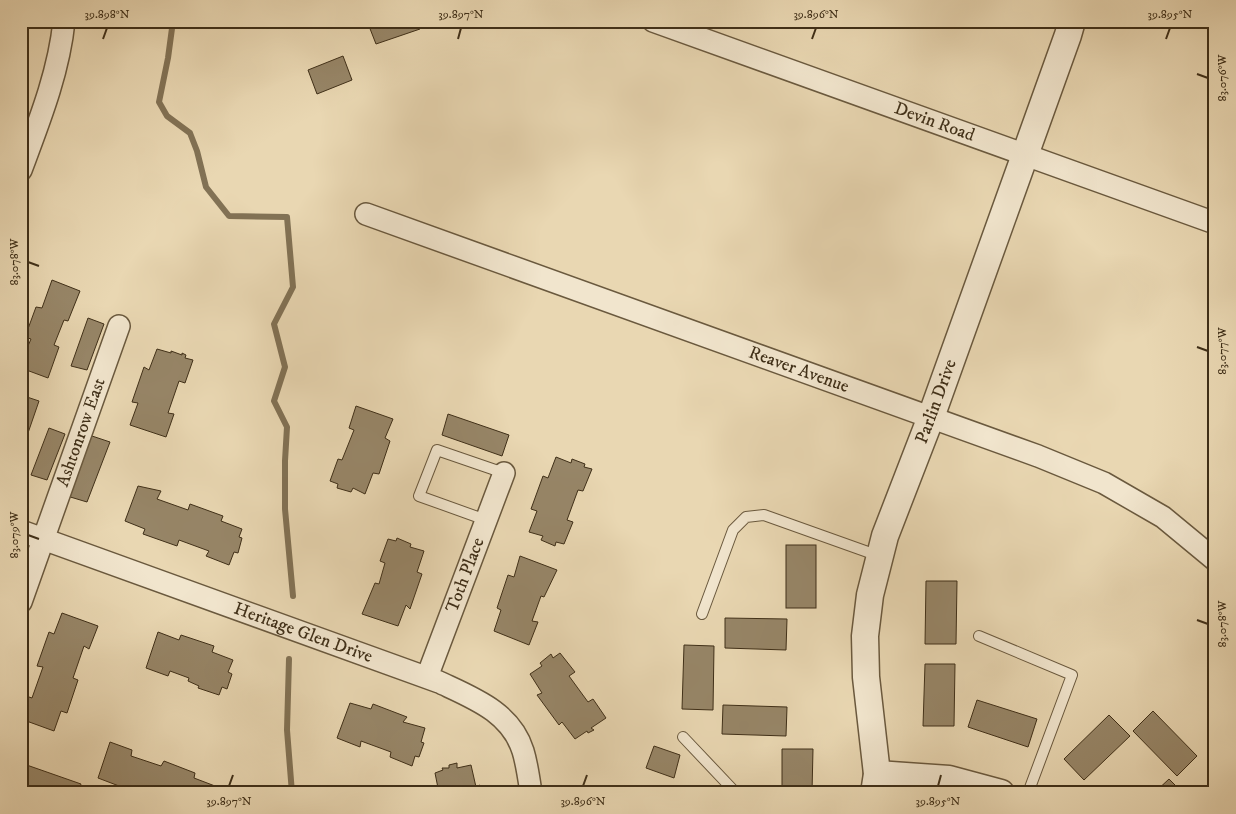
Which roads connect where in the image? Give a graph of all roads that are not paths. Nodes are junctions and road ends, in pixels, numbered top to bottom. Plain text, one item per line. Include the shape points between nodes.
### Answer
1 (64, 21) edge
2 (653, 21) edge
3 (1072, 21) edge
4 (1026, 155) junction
5 (21, 170) edge
6 (366, 214) dead end
7 (1215, 223) edge
8 (119, 326) dead end
9 (931, 418) junction
10 (504, 473) joint
11 (486, 520) junction
12 (21, 531) edge
13 (43, 539) junction
14 (880, 556) junction
15 (1215, 560) edge
16 (21, 602) edge
17 (702, 614) dead end
18 (980, 636) dead end
19 (427, 677) junction
20 (683, 736) dead end
21 (876, 784) edge
22 (531, 793) edge
23 (736, 793) edge
24 (1000, 793) edge
25 (1028, 793) edge

1 - 5 street via 50,86
2 - 4 street, Devin Road
3 - 4 street, Parlin Drive
4 - 7 street, Devin Road
4 - 9 street, Parlin Drive
6 - 9 street, Reaver Avenue
8 - 13 street, Ashtonrow East
9 - 14 street, Parlin Drive
9 - 15 street, Reaver Avenue via 1104,483 1163,517
10 - 11 street, Toth Place
10 - 11 lane via 437,450 419,496
11 - 19 street, Toth Place
12 - 13 street, Heritage Glen Drive
13 - 16 street, Ashtonrow East
13 - 19 street, Heritage Glen Drive
14 - 17 lane via 764,515 746,517 733,530
14 - 21 street, Parlin Drive via 870,595 865,636
18 - 25 lane via 1072,675
19 - 22 street, Heritage Glen Drive via 490,707 510,726 523,750
20 - 23 lane
21 - 24 street via 949,779

